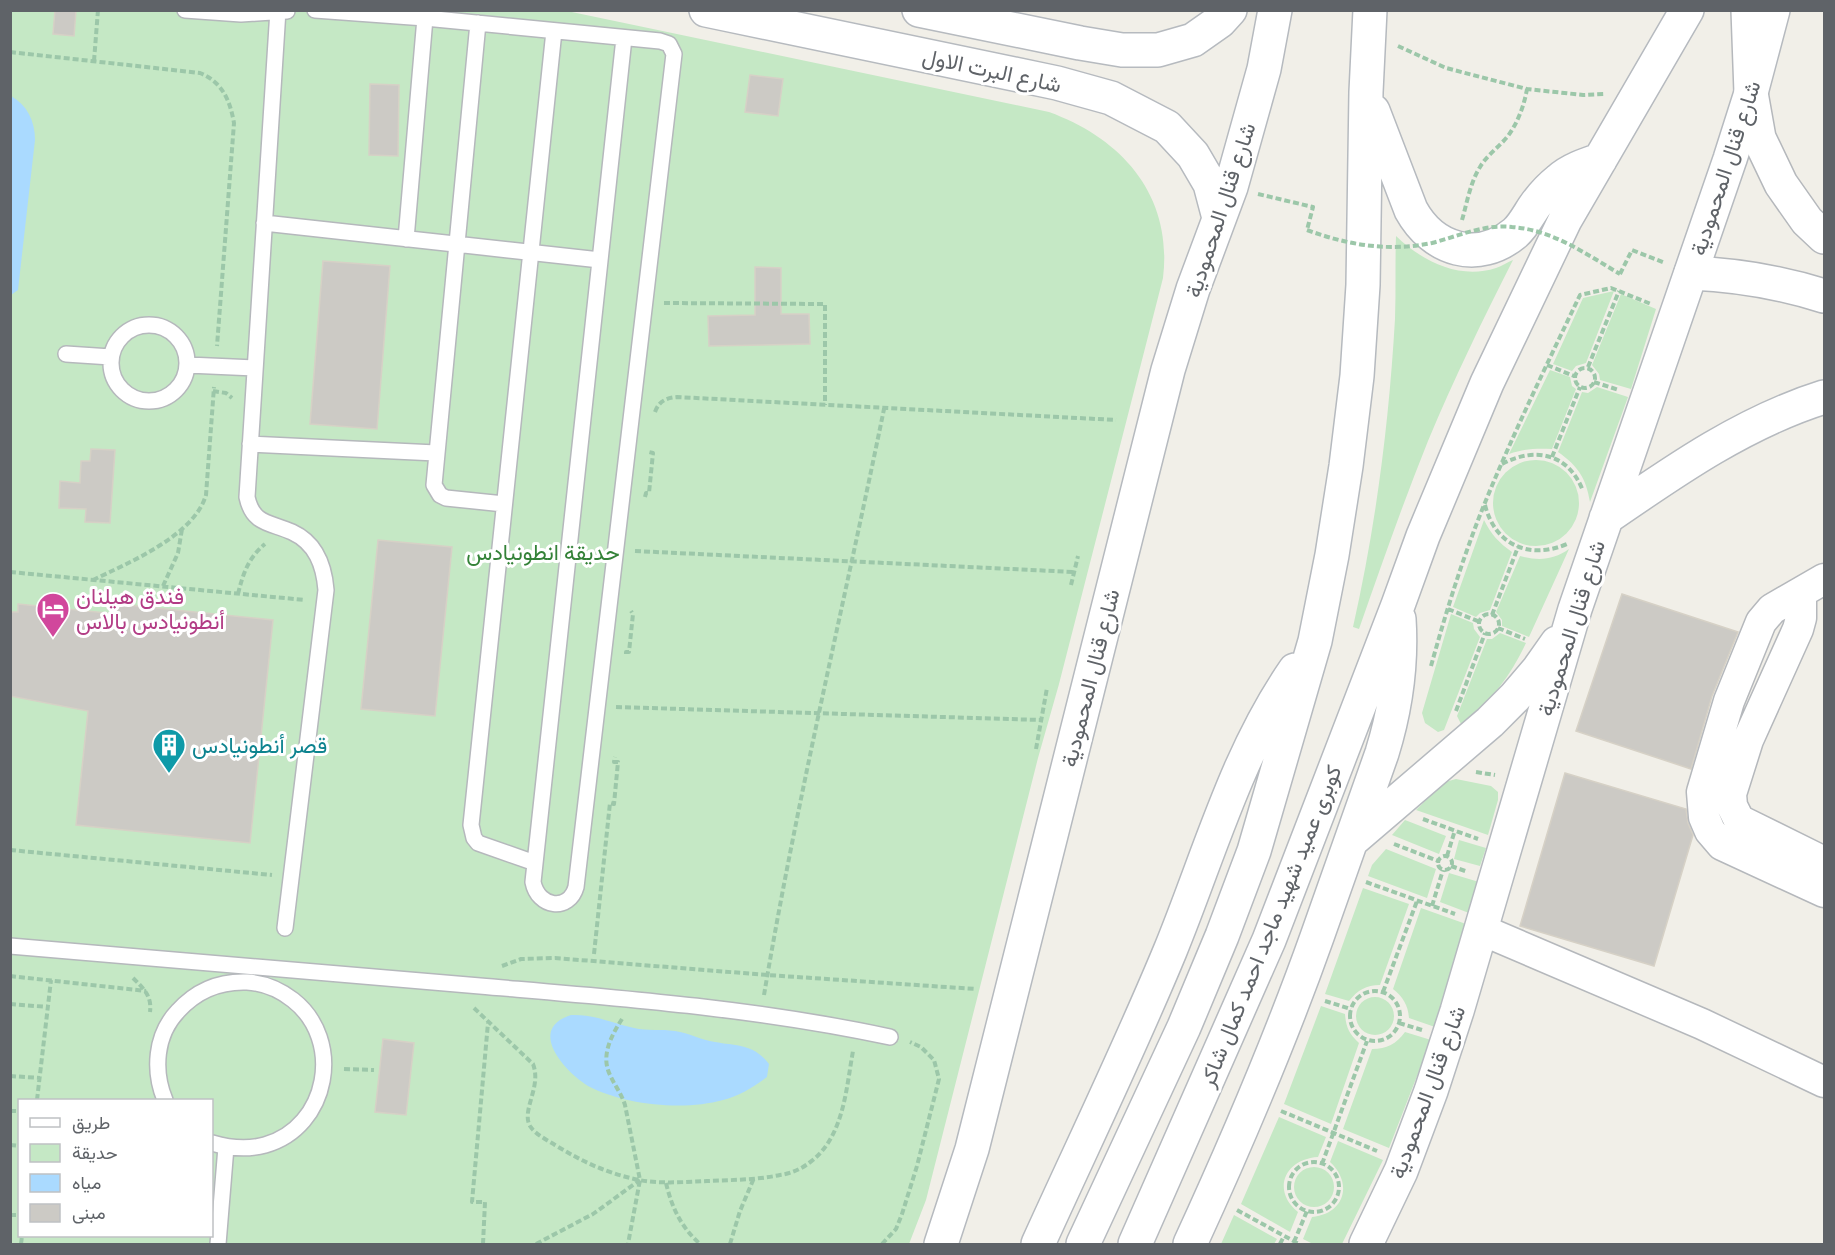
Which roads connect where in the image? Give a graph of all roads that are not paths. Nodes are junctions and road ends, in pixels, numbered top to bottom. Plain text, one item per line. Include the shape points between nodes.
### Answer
1 (185, 10) edge
2 (315, 10) edge
3 (706, 10) edge
4 (1230, 10) edge
5 (1275, 10) edge
6 (1687, 10) edge
7 (1748, 10) edge
8 (1773, 10) edge
9 (282, 11) edge
10 (932, 12) edge
11 (425, 18) junction
12 (1370, 21) edge
13 (478, 23) junction
14 (555, 31) junction
15 (624, 38) junction
16 (1366, 92) junction
17 (1751, 93) junction
18 (1600, 160) junction
19 (1219, 218) junction
20 (264, 223) junction
21 (1824, 237) edge
22 (406, 239) junction
23 (457, 244) junction
24 (531, 252) junction
25 (600, 260) junction
26 (1691, 273) junction
27 (1824, 296) edge
28 (66, 354) dead end
29 (111, 357) junction
30 (188, 364) junction
31 (255, 368) junction
32 (1824, 398) edge
33 (250, 444) junction
34 (436, 453) junction
35 (504, 504) junction
36 (1606, 518) junction
37 (1813, 587) edge
38 (1398, 605) junction
39 (1575, 609) junction
40 (1315, 641) junction
41 (1739, 820) junction
42 (1350, 843) junction
43 (1722, 845) junction
44 (1824, 862) edge
45 (536, 863) junction
46 (1824, 892) edge
47 (1471, 923) junction
48 (285, 928) dead end
49 (10, 946) edge
50 (252, 975) junction
51 (890, 1037) road end
52 (1824, 1082) edge
53 (164, 1099) edge
54 (219, 1145) edge
55 (218, 1245) edge
56 (942, 1245) edge
57 (1038, 1245) edge
58 (1083, 1245) edge
59 (1135, 1245) edge
60 (1190, 1245) edge
61 (1366, 1245) edge

1 - 9 lane via 240,14
2 - 11 lane
3 - 19 main road, شارع البرت الاول via 1057,83 1111,98 1167,127 1193,155 1210,184
4 - 10 main road, شارع البرت الاول via 1193,39 1158,50 1122,50 1080,43
5 - 19 main road, شارع قنال المحمودية via 1264,69
6 - 18 main road
7 - 17 main road
8 - 17 main road, شارع قنال المحمودية
9 - 20 lane
11 - 13 lane
11 - 22 lane
12 - 16 main road
13 - 14 lane
13 - 23 lane
14 - 15 lane
14 - 24 lane
15 - 25 lane
15 - 45 lane via 665,42 674,54 572,897 560,903 548,903 539,897 533,882
16 - 18 main road via 1414,216 1427,233 1452,247 1479,250 1506,240 1561,178
16 - 40 main road via 1363,285 1357,376 1347,466
17 - 21 main road via 1759,138 1781,184 1807,221
17 - 26 main road, شارع قنال المحمودية
18 - 38 main road, كوبرى عميد شهيد ماجد احمد كمال شاكر via 1565,220 1487,383
19 - 56 main road, شارع قنال المحمودية via 1168,370 972,1149
20 - 22 lane
20 - 31 lane
22 - 23 lane
23 - 24 lane
23 - 34 lane
24 - 25 lane
24 - 35 lane
25 - 45 lane
26 - 27 main road via 1761,279
26 - 36 main road, شارع قنال المحمودية
28 - 29 lane
29 - 30 lane via 121,337 141,325 153,325 174,334 187,353
29 - 30 lane via 111,369 120,389 151,402 181,386
30 - 31 lane
31 - 33 lane
32 - 36 main road via 1718,445
33 - 34 lane
33 - 48 lane via 247,489 254,514 262,522 290,531 309,544 325,573
34 - 35 lane via 434,485 440,495
35 - 45 lane via 471,825 478,843
36 - 39 main road, شارع قنال المحمودية
37 - 41 street via 1748,740 1734,783 1732,806
37 - 43 street via 1772,609 1761,622 1730,701 1702,792 1704,817
38 - 42 main road via 1400,665 1392,724
38 - 59 main road, كوبرى عميد شهيد ماجد احمد كمال شاكر via 1269,940
39 - 42 main road via 1551,651 1515,697
39 - 47 main road, شارع قنال المحمودية
40 - 57 main road via 1247,754 1170,949
40 - 58 main road, كوبرى عميد شهيد ماجد احمد كمال شاكر via 1254,851 1222,936
41 - 43 street
41 - 44 street
42 - 60 main road via 1283,1027
43 - 46 street
47 - 52 street
47 - 61 main road, شارع قنال المحمودية via 1431,1091 1401,1171
49 - 50 lane
50 - 51 lane via 475,986 663,1002
50 - 53 lane via 200,992 174,1015 162,1039 157,1065
50 - 54 lane via 285,994 305,1012 319,1034 325,1069 313,1108 284,1137 246,1149
54 - 55 lane

